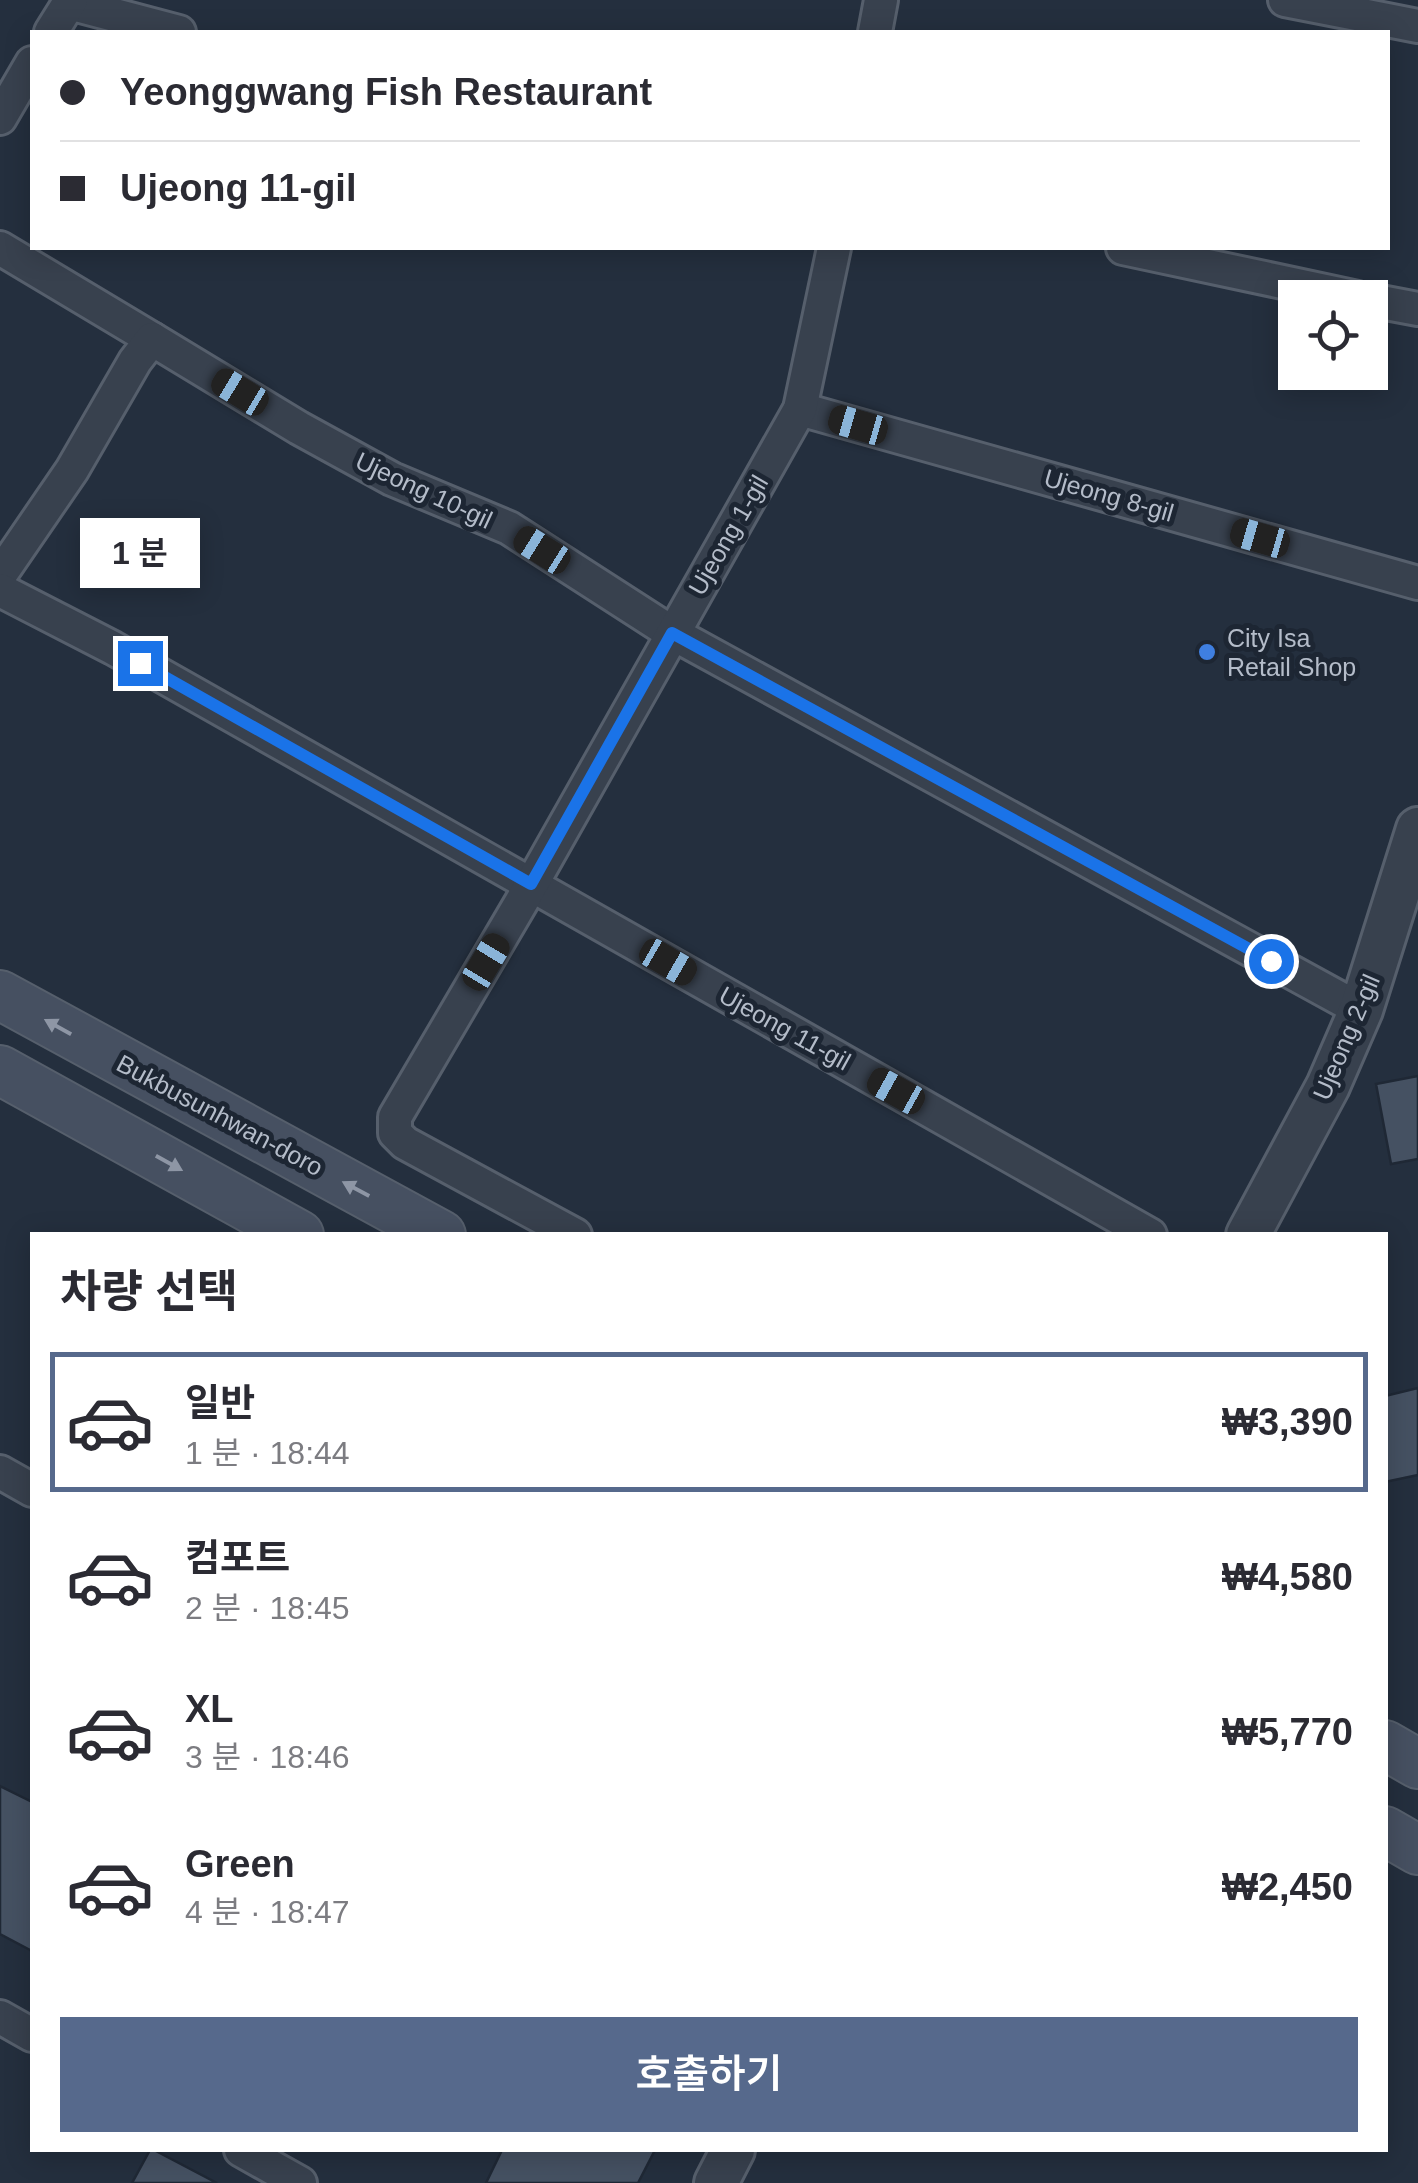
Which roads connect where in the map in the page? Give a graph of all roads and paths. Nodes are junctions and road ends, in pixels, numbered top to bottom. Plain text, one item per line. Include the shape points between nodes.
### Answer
1 (882, 0) edge
2 (1285, 0) edge
3 (70, 2) edge
4 (1418, 26) edge
5 (52, 30) edge
6 (172, 30) edge
7 (875, 30) edge
8 (30, 67) edge
9 (0, 118) edge
10 (0, 248) edge
11 (834, 250) edge
12 (1132, 250) edge
13 (1278, 281) edge
14 (1388, 304) edge
15 (1418, 310) edge
16 (152, 338) junction
17 (800, 409) junction
18 (0, 575) edge
19 (1418, 583) edge
20 (0, 590) edge
21 (672, 633) junction
22 (1418, 829) edge
23 (1418, 838) edge
24 (531, 884) junction
25 (0, 995) edge
26 (1361, 1010) junction
27 (0, 1070) edge
28 (294, 1232) edge
29 (436, 1232) edge
30 (570, 1232) edge
31 (1145, 1232) edge
32 (1250, 1232) edge
33 (0, 1472) edge
34 (30, 1489) edge
35 (1388, 1746) edge
36 (1418, 1761) edge
37 (1388, 1833) edge
38 (1418, 1850) edge
39 (0, 2016) edge
40 (30, 2033) edge
41 (245, 2152) edge
42 (733, 2152) edge
43 (300, 2183) edge
44 (716, 2183) edge

1 - 7 street
2 - 4 street
3 - 5 street
3 - 6 street
8 - 9 street
10 - 16 street, Ujeong 10-gil
11 - 17 street, Ujeong 1-gil
12 - 13 street
14 - 15 street
16 - 18 street
16 - 21 street, Ujeong 10-gil via 392,479 509,528
17 - 19 street, Ujeong 8-gil
17 - 21 street, Ujeong 1-gil
20 - 24 street, Ujeong 11-gil
21 - 24 street, Ujeong 1-gil
21 - 26 street, Ujeong 10-gil
22 - 23 street, Ujeong 2-gil
23 - 26 street, Ujeong 2-gil
24 - 30 street, Ujeong 1-gil via 395,1117 395,1132 405,1144
24 - 31 street, Ujeong 11-gil
29 -> 25 main road, Bukbusunhwan-doro
26 - 32 street, Ujeong 2-gil
27 -> 28 main road
33 - 34 street
35 - 36 main road
37 - 38 main road
39 - 40 street
41 - 43 street
42 - 44 street

